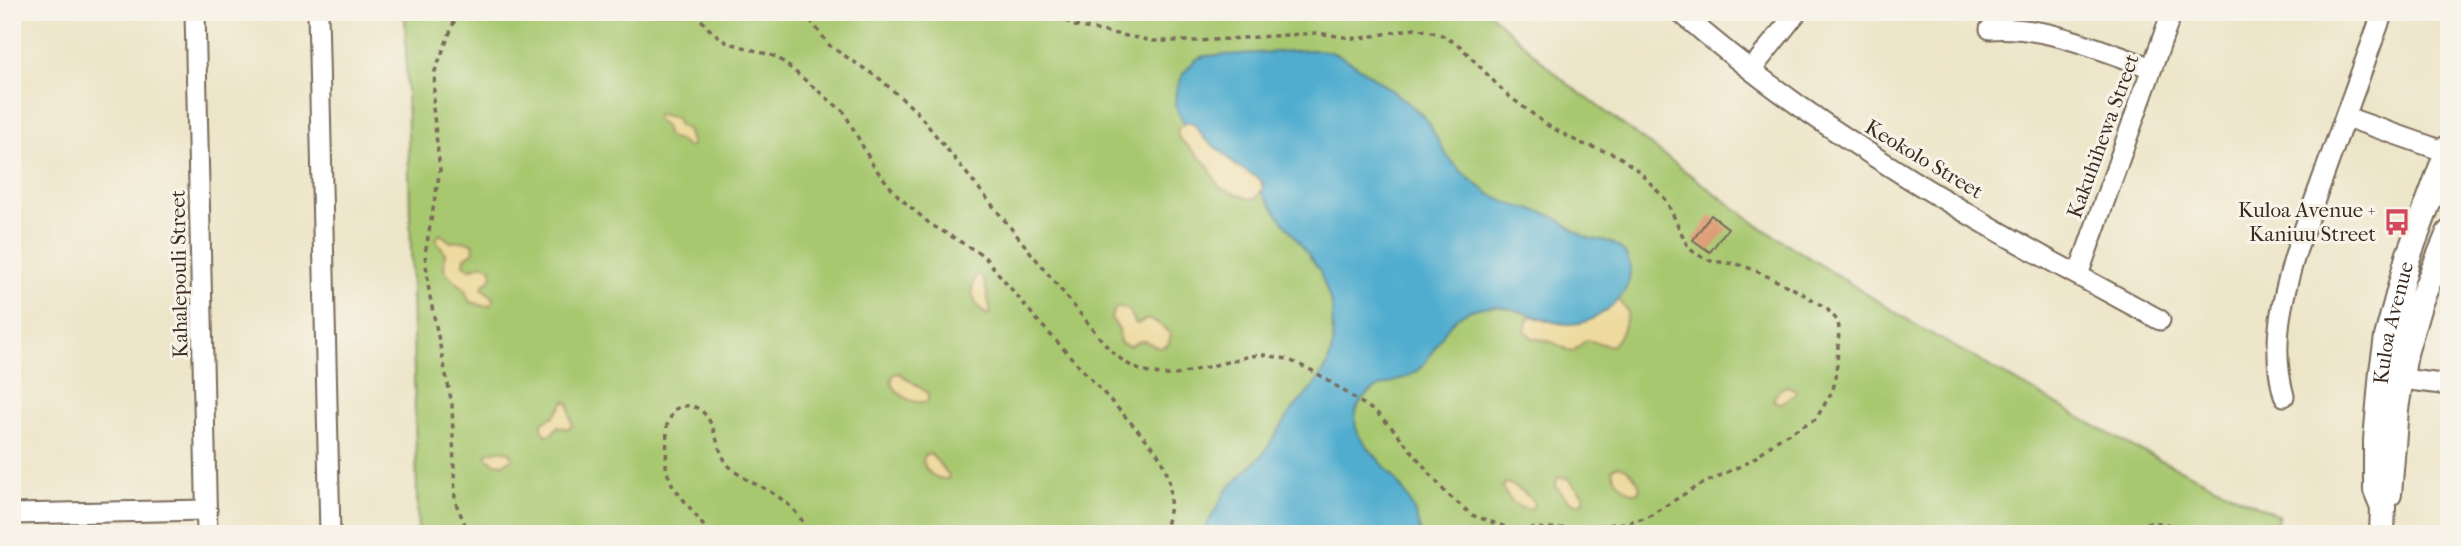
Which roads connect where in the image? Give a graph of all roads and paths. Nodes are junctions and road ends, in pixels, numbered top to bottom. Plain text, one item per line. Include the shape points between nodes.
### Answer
1 (195, 12) edge
2 (318, 12) edge
3 (458, 12) edge
4 (695, 12) edge
5 (804, 12) edge
6 (1050, 12) edge
7 (1681, 12) edge
8 (1797, 12) edge
9 (2172, 12) edge
10 (2383, 12) edge
11 (1990, 29) dead end
12 (2152, 68) junction
13 (1751, 70) junction
14 (2346, 117) junction
15 (2448, 150) edge
16 (2449, 233) edge
17 (2078, 275) junction
18 (2160, 320) dead end
19 (2391, 377) junction
20 (2449, 385) edge
21 (2284, 396) dead end
22 (207, 510) junction
23 (12, 514) edge
24 (207, 534) edge
25 (330, 534) edge
26 (469, 534) edge
27 (710, 534) edge
28 (812, 534) edge
29 (1164, 534) edge
30 (1952, 534) edge
31 (2006, 534) edge
32 (2118, 534) edge
33 (2190, 534) edge
34 (2382, 534) edge

1 - 22 street, Kahalepouli Street
2 - 25 street
3 - 26 path via 435,71 433,108 440,170 425,254 452,404 455,501
4 - 29 path via 726,42 777,57 834,103 851,121 874,167 899,197 930,224 990,262 1159,455 1171,486
5 - 6 path via 830,46 880,79 916,111 1124,363 1163,376 1251,356 1287,359 1315,372 1387,421 1460,506 1485,521 1511,529 1540,530 1640,520 1751,461 1778,439 1816,419 1828,400 1840,345 1838,321 1826,308 1762,273 1696,254 1688,247 1666,201 1640,172 1617,155 1580,143 1547,125 1505,93 1460,46 1440,34 1415,28 1359,39 1317,33 1153,41 1075,26
7 - 13 street, Keokolo Street
8 - 13 street
9 - 12 street, Kakuhihewa Street
10 - 14 street
11 - 12 street via 2044,32
12 - 17 street, Kakuhihewa Street
13 - 17 street, Keokolo Street via 1874,156
14 - 15 street
14 - 21 street via 2282,301 2276,346
15 - 19 street, Kuloa Avenue via 2408,257 2387,337
16 - 19 street, Kuloa Avenue
17 - 18 street, Keokolo Street
19 - 20 street
19 - 34 street, Kuloa Avenue via 2376,440 2375,490 2383,507
22 - 23 street
22 - 24 street, Kahalepouli Street
27 - 28 path via 666,470 667,425 674,410 685,405 701,410 708,419 728,465 786,502
30 - 31 path via 1975,527
32 - 33 path via 2162,522

